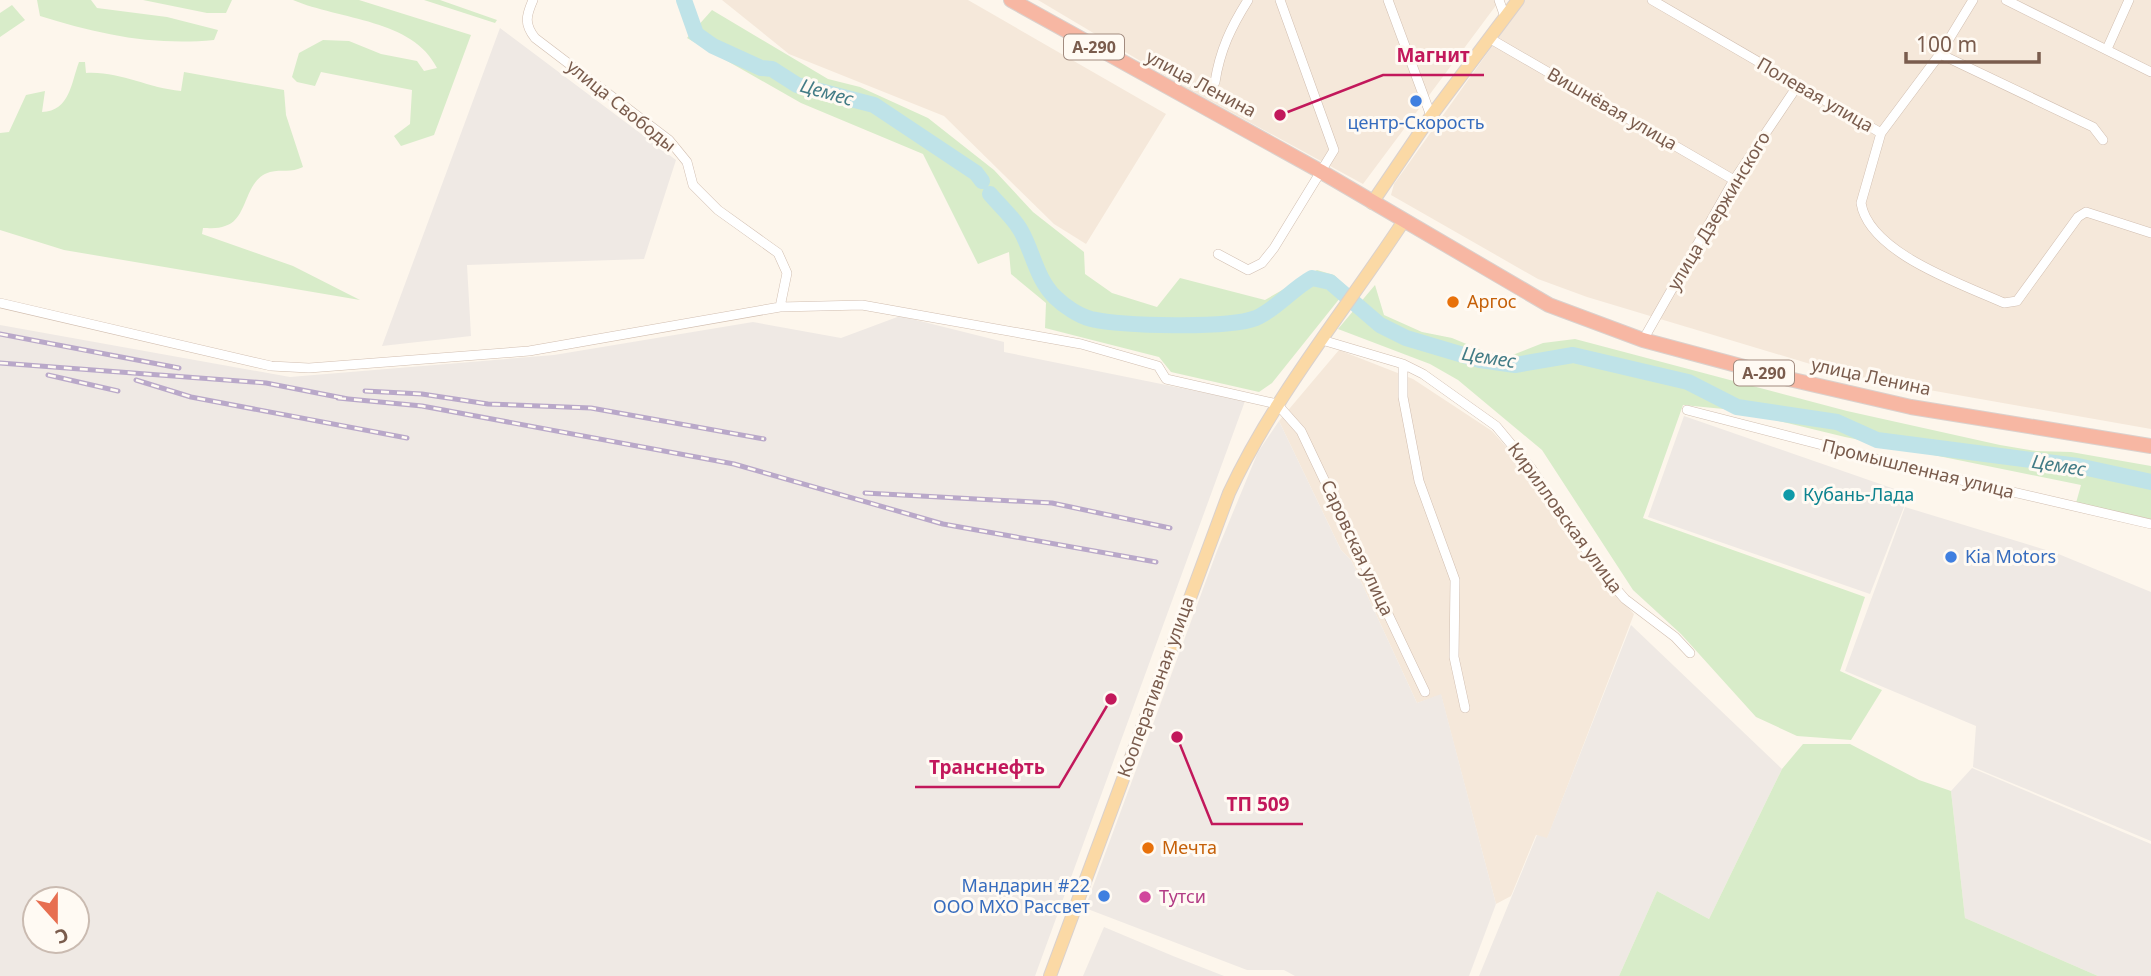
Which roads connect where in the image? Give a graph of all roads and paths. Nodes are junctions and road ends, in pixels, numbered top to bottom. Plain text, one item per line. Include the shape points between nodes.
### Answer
1 (533, 0) edge
2 (1011, 0) edge
3 (1248, 0) edge
4 (1280, 0) edge
5 (1388, 0) edge
6 (1499, 0) edge
7 (1518, 0) edge
8 (1652, 0) edge
9 (1973, 0) edge
10 (2006, 0) edge
11 (2129, 0) edge
12 (1667, 4) edge
13 (1505, 17) junction
14 (1489, 38) junction
15 (2107, 50) junction
16 (1940, 54) junction
17 (2151, 72) edge
18 (1215, 82) dead end
19 (1798, 85) junction
20 (1431, 116) junction
21 (1881, 133) junction
22 (2104, 139) dead end
23 (1320, 171) junction
24 (1734, 180) junction
25 (1372, 202) junction
26 (1403, 222) junction
27 (2151, 233) edge
28 (1218, 254) dead end
29 (0, 303) edge
30 (780, 307) junction
31 (1322, 340) junction
32 (1643, 340) junction
33 (1403, 364) junction
34 (1279, 407) junction
35 (1687, 411) dead end
36 (2151, 446) edge
37 (2151, 524) edge
38 (1690, 653) dead end
39 (1425, 692) dead end
40 (1465, 708) dead end
41 (1050, 976) edge

1 - 30 street, улица Свободы via 526,18 535,38 669,140 687,162 693,185 718,210 778,253 787,273
2 - 23 highway, улица Ленина / А-290
3 - 18 street via 1228,32
4 - 23 street via 1334,150
5 - 20 street
6 - 13 street
7 - 13 main road
8 - 12 street, Полевая улица
9 - 16 street
10 - 15 street
11 - 15 street
12 - 19 street, Полевая улица
13 - 14 main road
14 - 20 main road
14 - 24 street, Вишнёвая улица
15 - 17 street
16 - 21 street
16 - 22 street via 2093,127
19 - 21 street, Полевая улица
19 - 24 street, улица Дзержинского
20 - 25 main road
21 - 27 street, Полевая улица via 1861,203 1875,233 1924,267 2004,303 2017,301 2086,212
23 - 25 highway, улица Ленина / А-290
23 - 28 street via 1262,263 1248,271
24 - 32 street, улица Дзержинского
25 - 26 highway, улица Ленина
26 - 31 main road, Кооперативная улица
26 - 32 highway, улица Ленина / А-290 via 1549,305
29 - 30 street via 271,366 309,368 529,351
30 - 34 street via 862,305 1007,329 1081,344 1157,366 1166,379
31 - 33 street, Кирилловская улица
31 - 34 main road, Кооперативная улица
32 - 36 highway, улица Ленина / А-290 via 1911,407
33 - 38 street, Кирилловская улица via 1496,426 1531,468 1598,568 1625,599
33 - 40 street via 1403,397 1419,481 1455,580 1454,657
34 - 39 street, Саровская улица via 1301,431
34 - 41 main road, Кооперативная улица via 1229,493
35 - 37 street, Промышленная улица

